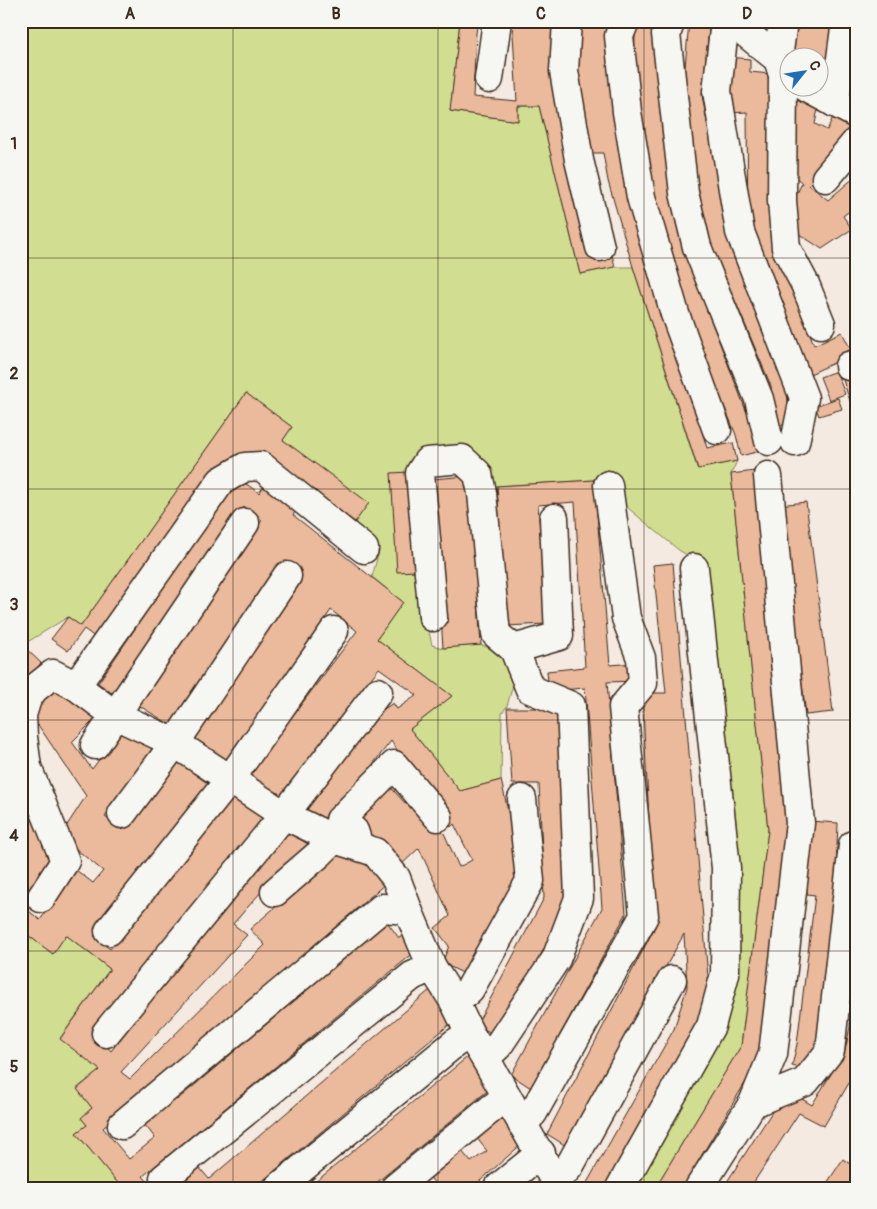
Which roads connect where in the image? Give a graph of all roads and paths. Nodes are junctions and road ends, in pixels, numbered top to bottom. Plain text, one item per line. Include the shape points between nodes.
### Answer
1 (497, 21) edge
2 (567, 21) edge
3 (625, 21) edge
4 (671, 21) edge
5 (724, 21) edge
6 (731, 21) edge
7 (783, 21) edge
8 (846, 21) edge
9 (786, 48) edge
10 (780, 67) edge
11 (489, 79) dead end
12 (788, 98) edge
13 (828, 98) edge
14 (845, 108) edge
15 (856, 142) edge
16 (826, 178) dead end
17 (600, 247) dead end
18 (821, 324) dead end
19 (717, 430) dead end
20 (768, 476) dead end
21 (608, 485) dead end
22 (554, 518) dead end
23 (245, 523) dead end
24 (364, 549) dead end
25 (694, 568) dead end
26 (287, 576) dead end
27 (433, 617) dead end
28 (334, 631) dead end
29 (514, 649) junction
30 (76, 686) junction
31 (378, 692) dead end
32 (115, 715) junction
33 (175, 743) junction
34 (94, 745) dead end
35 (231, 778) junction
36 (522, 799) dead end
37 (122, 814) dead end
38 (284, 815) junction
39 (438, 817) dead end
40 (346, 842) junction
41 (853, 845) dead end
42 (275, 892) dead end
43 (41, 898) dead end
44 (408, 910) junction
45 (109, 931) dead end
46 (432, 967) junction
47 (672, 980) dead end
48 (455, 1003) junction
49 (106, 1033) dead end
50 (470, 1034) junction
51 (485, 1058) junction
52 (507, 1097) junction
53 (753, 1103) junction
54 (522, 1124) junction
55 (122, 1125) dead end
56 (540, 1153) junction
57 (164, 1178) dead end
58 (558, 1184) edge
59 (278, 1188) edge
60 (395, 1188) edge
61 (498, 1188) edge
62 (620, 1188) edge
63 (699, 1188) edge

1 - 11 lane
2 - 17 lane via 564,71 579,160
3 - 19 lane via 619,36 641,197 675,314
4 - 5 lane via 666,34 684,193 698,247 759,399 782,441 804,398 740,232 716,92
6 - 10 lane
7 - 9 lane
8 - 14 lane
12 - 18 lane via 782,201 786,248
13 - 14 lane
15 - 16 lane
20 - 53 lane via 800,823 772,1054
21 - 54 lane via 626,618 641,658 643,683 623,708 644,916 533,1113
22 - 29 lane via 559,636
23 - 32 lane
24 - 30 lane via 261,466 245,467 221,481
25 - 62 lane via 726,868 725,974 711,1026
26 - 33 lane
27 - 29 lane via 420,474 428,462 462,459 478,474 482,493 496,634
28 - 35 lane
29 - 51 lane via 530,689 571,706 580,898 556,960 498,1046
30 - 32 lane
30 - 43 lane via 53,674 27,698 22,714 27,767 65,861
31 - 38 lane
32 - 33 lane
32 - 34 lane
33 - 35 lane
33 - 37 lane
35 - 38 lane
35 - 45 lane
36 - 48 lane via 530,881 470,989
38 - 40 lane
38 - 49 lane
39 - 40 lane via 394,765 340,820 354,831
40 - 42 lane via 319,854
40 - 44 lane via 375,852 396,878
41 - 53 lane via 830,1051 805,1082
44 - 46 lane
44 - 55 lane via 382,908
46 - 48 lane
46 - 57 lane via 412,976
47 - 58 lane
48 - 50 lane
50 - 51 lane
50 - 59 lane
51 - 52 lane
52 - 54 lane
52 - 60 lane
53 - 63 lane
54 - 56 lane
56 - 58 lane
56 - 61 lane

